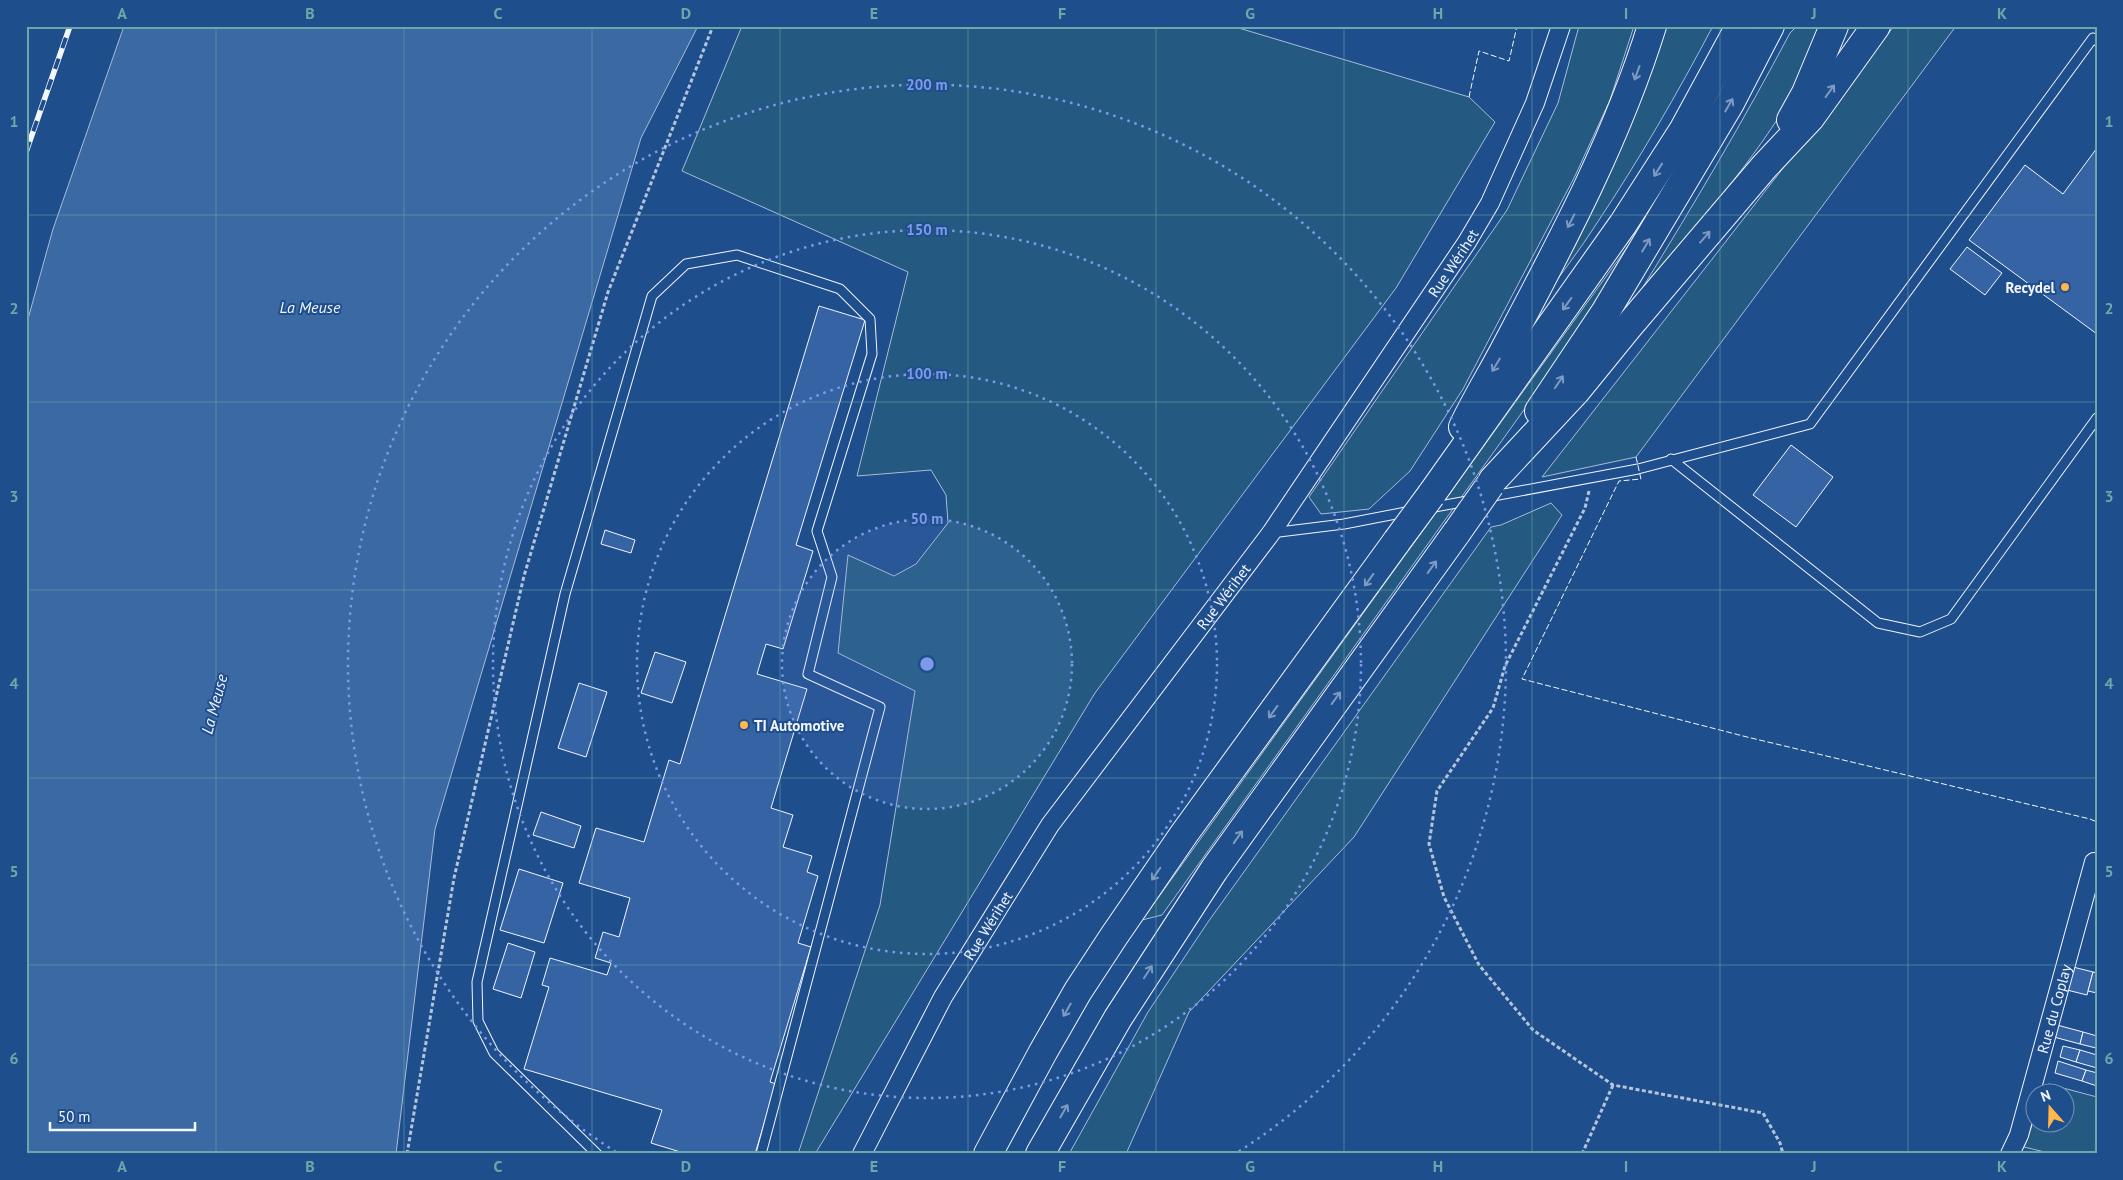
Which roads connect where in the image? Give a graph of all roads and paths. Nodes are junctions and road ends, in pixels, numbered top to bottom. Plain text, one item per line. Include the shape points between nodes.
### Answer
1 (712, 26) edge
2 (1561, 26) edge
3 (1652, 26) edge
4 (1740, 26) edge
5 (1770, 26) edge
6 (1834, 26) edge
7 (1876, 26) edge
8 (2097, 41) edge
9 (1764, 167) junction
10 (2097, 418) edge
11 (1672, 459) junction
12 (1592, 479) junction
13 (1491, 483) junction
14 (1431, 495) junction
15 (1271, 533) junction
16 (2094, 862) dead end
17 (1613, 1085) junction
18 (407, 1154) edge
19 (597, 1154) edge
20 (761, 1154) edge
21 (862, 1154) edge
22 (988, 1154) edge
23 (1040, 1154) edge
24 (1582, 1154) edge
25 (1783, 1154) edge
26 (2010, 1154) edge

1 - 18 path via 608,292 524,576 454,878
2 - 15 street, Rue Wérihet via 1535,103 1490,203
3 -> 14 highway via 1607,148 1505,350 1480,392
4 -> 14 highway via 1684,129 1628,217
13 -> 5 highway via 1611,303 1730,103
6 - 9 highway via 1806,93
9 -> 7 highway via 1810,118
8 - 11 lane via 2093,38 1810,424
13 -> 9 highway via 1576,391
10 - 11 lane via 1951,619 1920,632 1878,623
11 - 12 lane
12 - 15 lane via 1344,524
12 - 17 path via 1585,508 1505,666 1493,708 1437,791 1429,844 1444,897 1479,965 1533,1030
23 -> 13 highway, bridge via 1118,1018 1214,870
14 -> 22 highway, bridge via 1184,834 1114,936 1078,991
15 - 21 street, Rue Wérihet via 1050,825 943,998
16 - 26 street, Rue du Coplay via 2019,1134
17 - 24 path
17 - 25 path via 1763,1113
19 - 20 lane via 494,1053 478,1021 477,982 565,594 652,296 686,264 737,255 840,289 870,319 872,354 817,531 832,577 808,674 880,707

